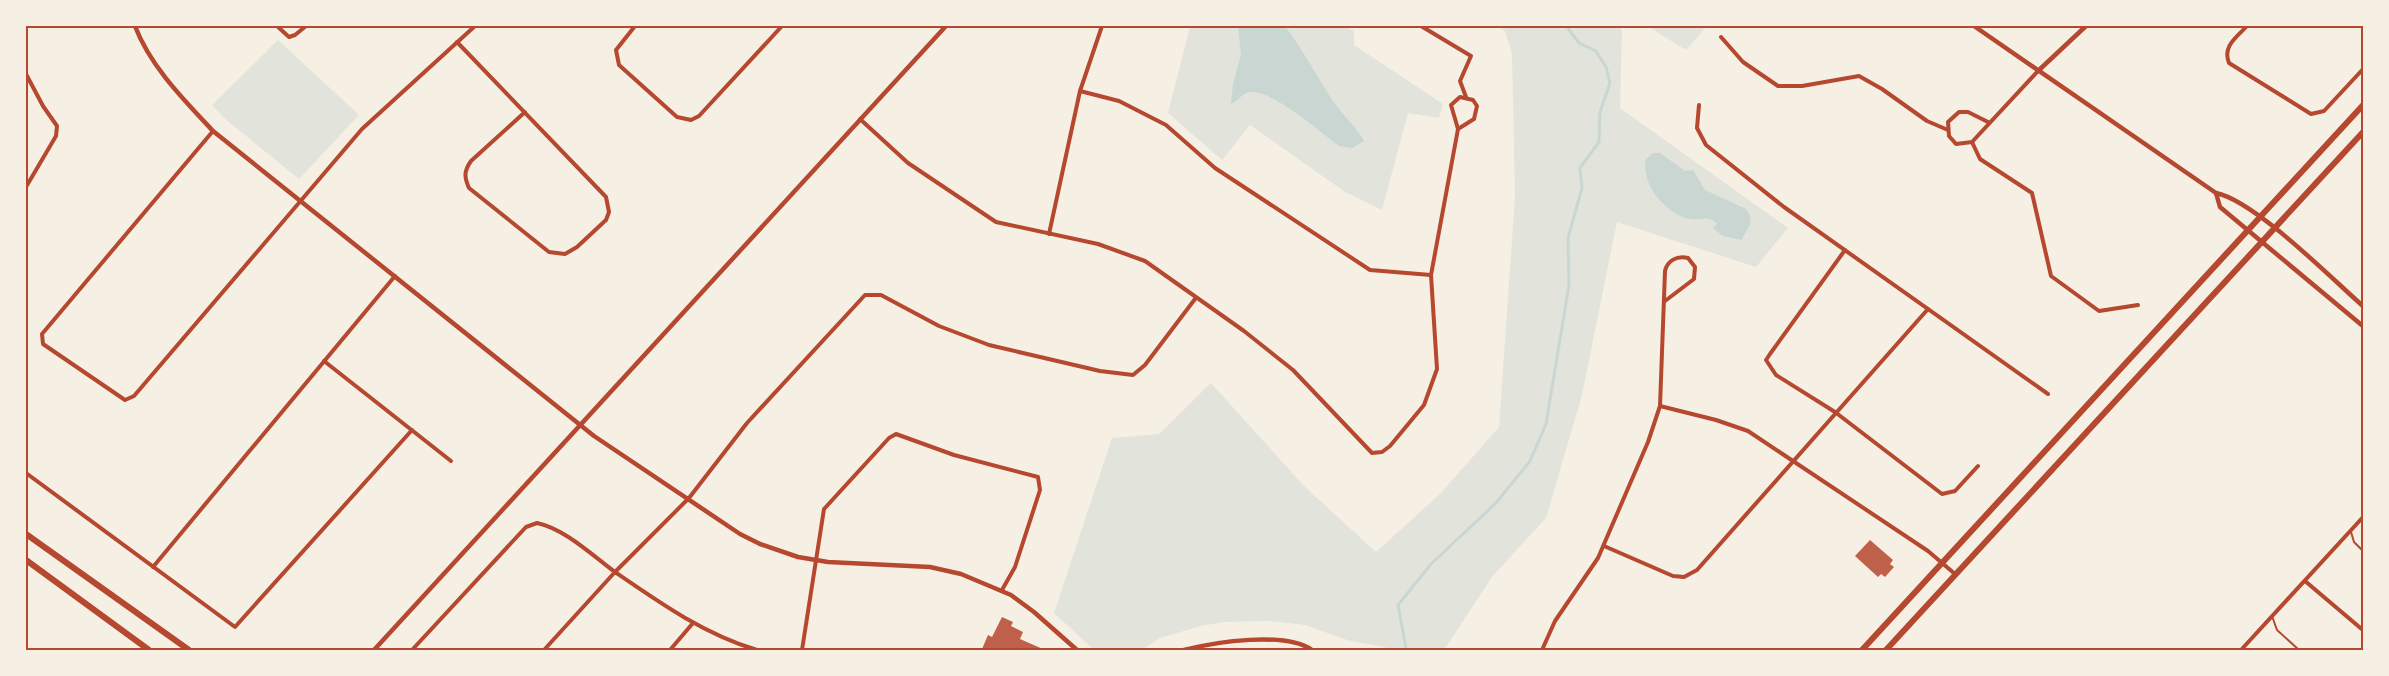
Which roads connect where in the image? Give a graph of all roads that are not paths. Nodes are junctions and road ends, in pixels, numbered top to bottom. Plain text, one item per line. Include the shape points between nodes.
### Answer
1 (135, 26) edge
2 (277, 26) edge
3 (306, 26) edge
4 (476, 26) edge
5 (635, 26) edge
6 (782, 26) edge
7 (946, 26) edge
8 (1102, 26) edge
9 (1421, 26) edge
10 (1974, 26) edge
11 (2086, 26) edge
12 (2247, 26) edge
13 (1721, 37) dead end
14 (457, 42) junction
15 (2364, 68) edge
16 (2038, 71) junction
17 (26, 74) edge
18 (1080, 91) junction
19 (1466, 98) junction
20 (2364, 104) edge
21 (1700, 105) dead end
22 (525, 112) junction
23 (860, 119) junction
24 (1988, 122) junction
25 (1458, 129) junction
26 (1948, 130) junction
27 (213, 131) junction
28 (2364, 131) edge
29 (1972, 142) junction
30 (26, 187) edge
31 (2216, 194) junction
32 (301, 201) junction
33 (2259, 217) junction
34 (2248, 228) junction
35 (2272, 228) junction
36 (1049, 234) junction
37 (2261, 240) junction
38 (1845, 250) junction
39 (1431, 275) junction
40 (395, 276) junction
41 (1195, 298) junction
42 (1665, 301) junction
43 (2138, 305) dead end
44 (2364, 307) edge
45 (1928, 309) junction
46 (2364, 327) edge
47 (324, 361) junction
48 (2048, 394) dead end
49 (1660, 406) junction
50 (1835, 412) junction
51 (579, 424) junction
52 (412, 430) junction
53 (451, 461) dead end
54 (1792, 461) junction
55 (1978, 466) dead end
56 (26, 473) edge
57 (688, 498) junction
58 (2364, 516) edge
59 (2350, 530) junction
60 (26, 534) edge
61 (1604, 546) junction
62 (2364, 552) edge
63 (26, 560) edge
64 (818, 560) junction
65 (1943, 564) junction
66 (153, 567) junction
67 (615, 572) junction
68 (1955, 574) junction
69 (2304, 581) junction
70 (1002, 590) junction
71 (2272, 616) junction
72 (693, 623) junction
73 (2364, 623) edge
74 (2359, 627) junction
75 (2364, 631) edge
76 (149, 651) edge
77 (189, 651) edge
78 (374, 651) edge
79 (412, 651) edge
80 (544, 651) edge
81 (670, 651) edge
82 (757, 651) edge
83 (802, 651) edge
84 (1077, 651) edge
85 (1184, 651) edge
86 (1312, 651) edge
87 (1542, 651) edge
88 (1862, 651) edge
89 (1886, 651) edge
90 (2241, 651) edge
91 (2299, 651) edge

1 - 27 street via 141,42
2 - 3 street via 286,36 295,35
4 - 14 street
5 - 6 street via 616,50 619,65 676,117 691,120
7 - 23 street
8 - 18 street
9 - 19 street via 1471,56 1460,81
10 - 16 street
11 - 16 street
12 - 15 street via 2231,41 2229,63 2311,114 2324,111
13 - 26 street via 1743,62 1778,86 1859,76 1927,121
14 - 22 street
14 - 32 street via 362,129
16 - 24 street
16 - 31 street
17 - 30 street via 57,126 56,136
18 - 36 street
18 - 39 street via 1119,102 1166,125 1223,174 1370,270
19 - 25 street via 1460,97 1452,105
19 - 25 street via 1477,106 1477,112 1474,119
20 - 33 main road
21 - 38 street via 1698,128 1706,145
22 - 22 street via 609,204 606,219 565,254 549,252 469,188 464,179 471,161
23 - 36 street via 908,164 996,222
23 - 51 street
24 - 26 street via 1959,112 1952,116
24 - 29 street
25 - 39 street
26 - 29 street via 1956,144
27 - 32 street
27 - 32 street via 44,329 43,344 119,398 130,399
28 - 35 main road
29 - 43 street via 1987,165 2032,193 2048,269 2055,281 2099,311
31 - 33 street via 2228,196
31 - 34 street via 2220,207
32 - 40 street
33 - 34 main road
33 - 35 street
34 - 37 street
34 - 65 main road
35 - 37 main road
35 - 44 street
36 - 41 street via 1098,244 1145,261
37 - 46 street
37 - 68 main road
38 - 45 street
38 - 50 street via 1766,360 1776,375
39 - 41 street via 1437,369 1424,405 1390,446 1372,453 1293,370
40 - 47 street
40 - 51 street
41 - 57 street via 1145,365 1133,375 989,345 939,326 881,295 865,295 747,423
42 - 42 street via 1694,279 1695,267 1688,258 1678,257 1666,266
42 - 49 street
45 - 48 street
45 - 50 street
47 - 52 street
47 - 66 street
49 - 54 street via 1748,431
49 - 61 street
50 - 54 street
50 - 55 street via 1942,494 1955,491
51 - 57 street
51 - 78 street
52 - 53 street
52 - 66 street via 235,627
54 - 61 street via 1697,570 1684,577 1673,576
54 - 65 street
56 - 66 street
57 - 64 street via 760,544
57 - 67 street
58 - 59 street
59 - 62 lane via 2354,542
59 - 69 street
60 - 77 main road
61 - 87 street via 1555,621
63 - 76 main road
64 - 70 street via 937,568
64 - 70 street via 826,507 889,438 900,434 954,455 1038,477 1040,490 1015,567
64 - 83 street
65 - 68 street
65 - 88 main road
67 - 72 street
67 - 79 street via 545,525 532,524
67 - 80 street
68 - 89 main road
69 - 71 street
69 - 74 street
70 - 84 street via 1034,612
71 - 90 street
71 - 91 lane via 2277,630
72 - 81 street
72 - 82 street
73 - 74 lane
74 - 75 street
85 - 86 street via 1205,644 1268,640

